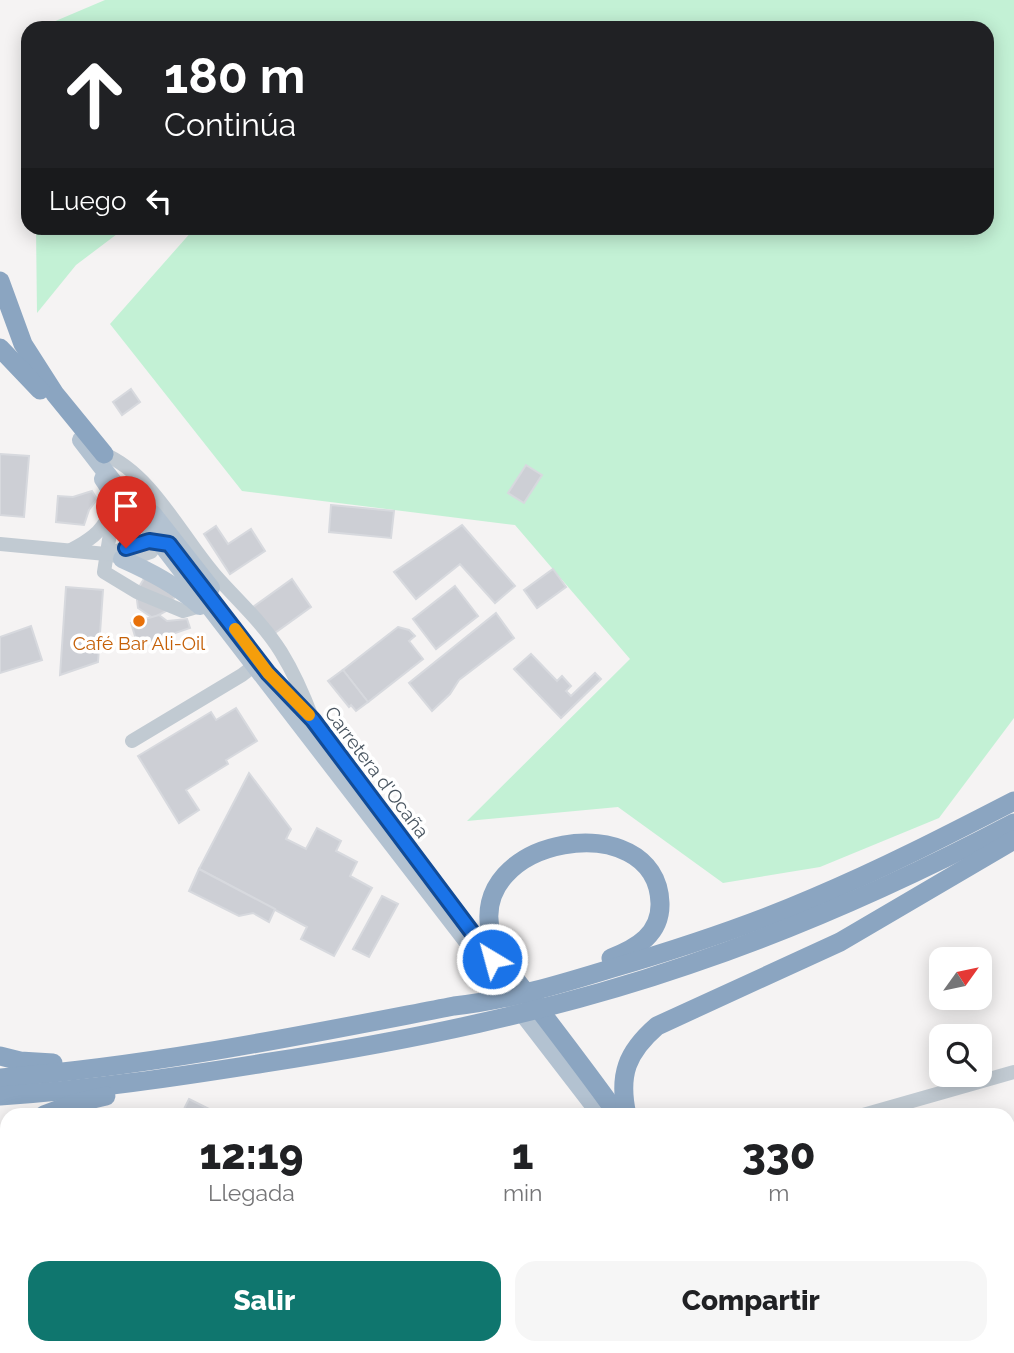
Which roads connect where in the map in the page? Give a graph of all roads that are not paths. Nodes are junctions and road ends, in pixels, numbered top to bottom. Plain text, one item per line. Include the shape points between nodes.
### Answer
1 (0, 282) edge
2 (0, 348) edge
3 (74, 431) junction
4 (108, 459) junction
5 (111, 509) junction
6 (159, 541) junction
7 (0, 544) edge
8 (70, 551) junction
9 (114, 556) junction
10 (255, 665) junction
11 (299, 703) junction
12 (313, 720) junction
13 (132, 741) dead end
14 (1014, 801) edge
15 (1014, 823) edge
16 (1014, 840) edge
17 (559, 987) junction
18 (453, 1029) junction
19 (0, 1056) edge
20 (173, 1056) junction
21 (1014, 1072) edge
22 (0, 1078) edge
23 (0, 1096) edge
24 (66, 1108) edge
25 (610, 1108) edge
26 (610, 1108) edge
27 (611, 1108) edge
28 (617, 1108) edge
29 (888, 1108) edge

1 - 4 highway via 28,353 54,394
2 - 3 highway
3 - 5 main road via 79,449 109,488
3 - 6 main road, Carretera d'Ocaña
4 - 6 main road via 159,531
4 - 11 main road, Carretera d'Ocaña
4 - 12 street via 119,460 144,482 215,575 281,650
5 - 8 street via 98,532
5 - 9 street
6 - 9 street via 145,555
6 - 10 main road, Carretera d'Ocaña
6 - 11 main road via 169,544 268,673
7 - 8 street
8 - 9 street
9 - 10 main road via 181,589
10 - 13 street
10 - 26 main road, Carretera d'Ocaña
11 - 12 main road, Carretera d'Ocaña
12 - 25 main road, Carretera d'Ocaña
14 - 17 highway via 790,908
15 - 17 highway via 909,876 773,935 686,966
16 - 28 highway via 840,942 657,1026 635,1049 626,1067
17 - 18 highway via 494,1019
17 - 20 highway
17 - 27 highway via 628,952 656,925 660,893 645,865 632,854 590,842 544,849 501,880 490,912 490,928 501,958
18 - 23 highway via 160,1080
18 - 24 highway via 388,1051 100,1097
19 - 20 highway via 47,1063 140,1054
20 - 22 highway
21 - 29 street

